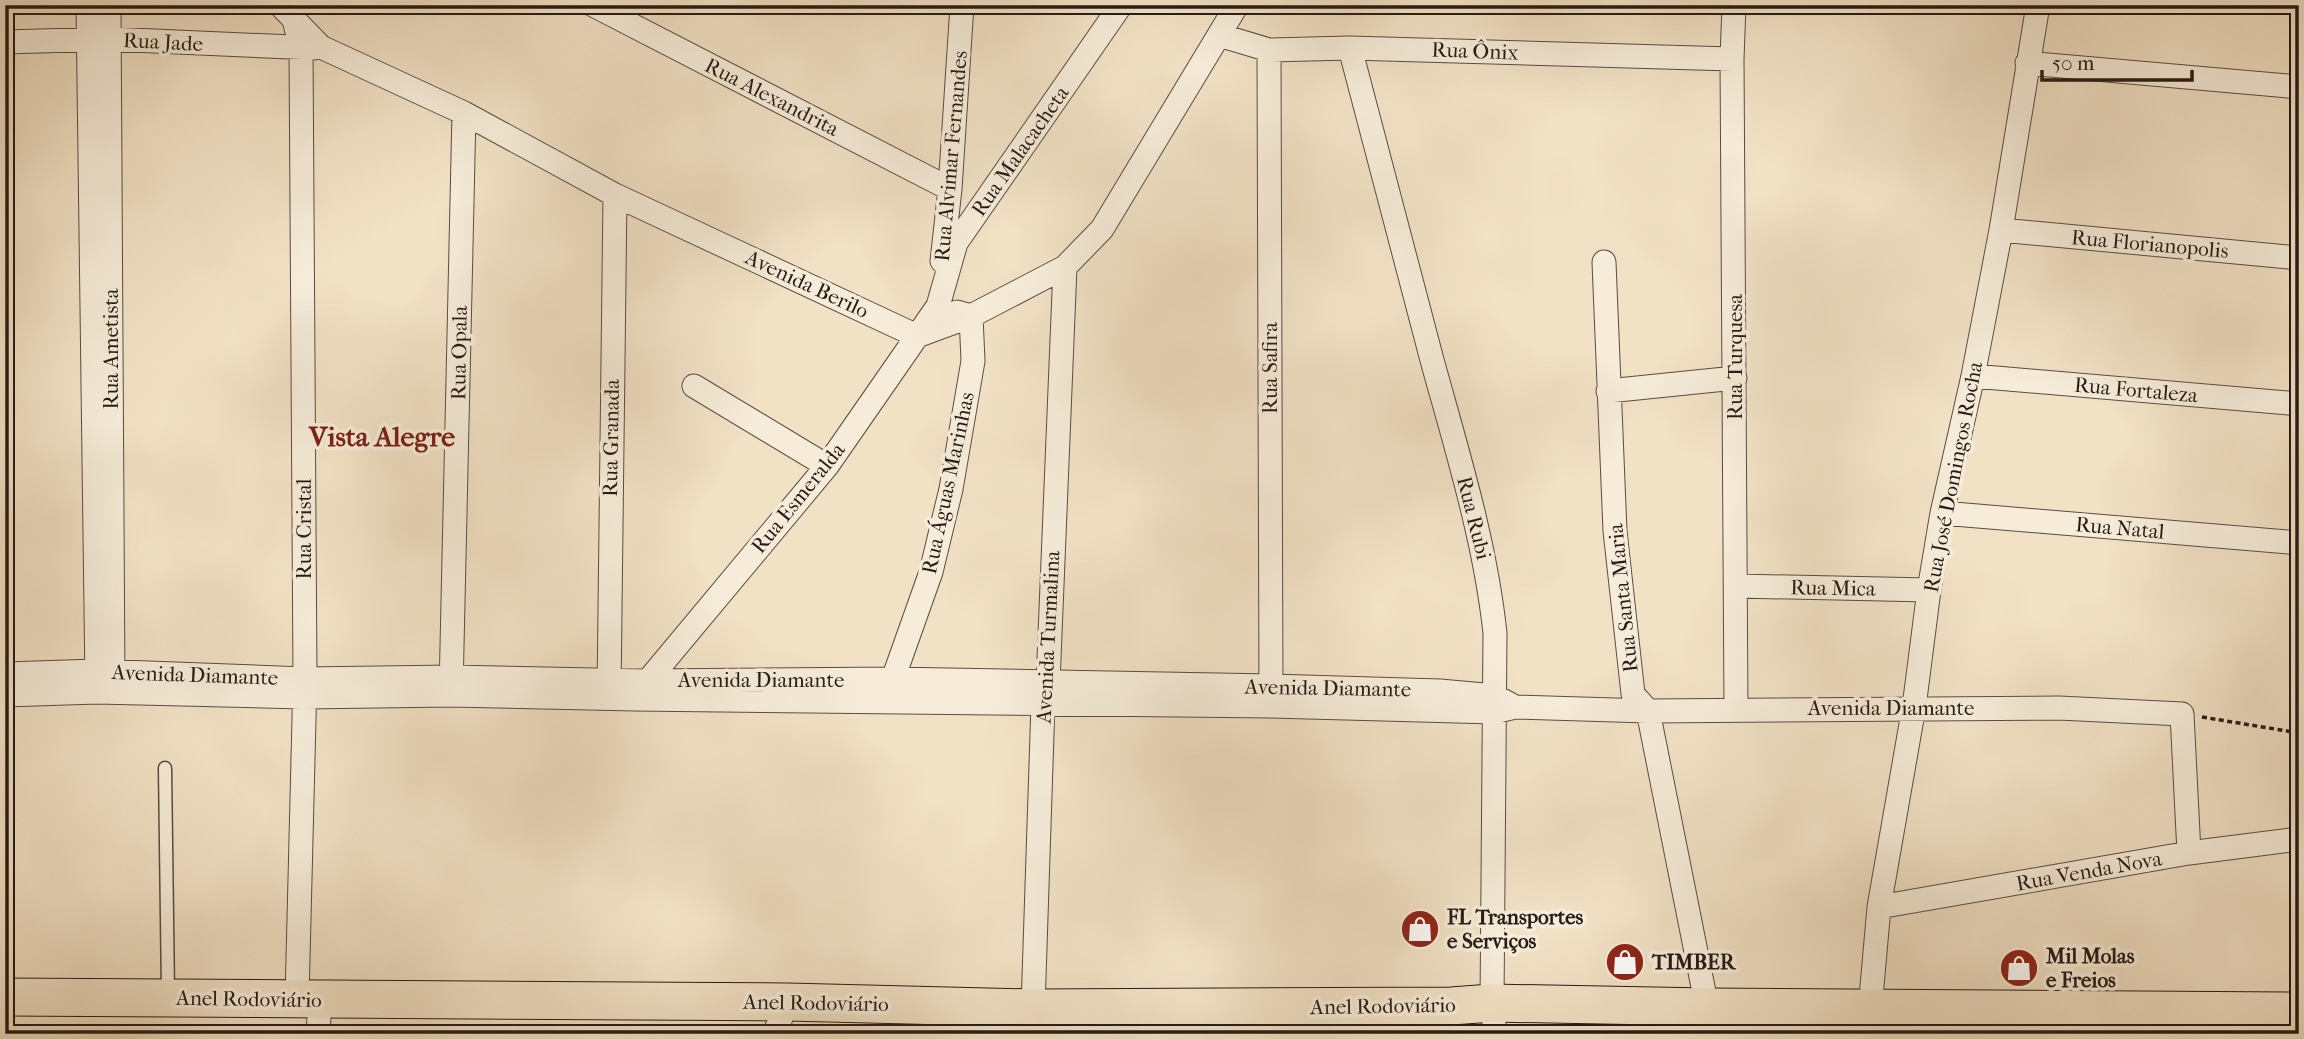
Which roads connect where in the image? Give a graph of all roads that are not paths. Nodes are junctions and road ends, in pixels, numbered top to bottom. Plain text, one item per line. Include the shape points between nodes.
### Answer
1 (88, 5) edge
2 (109, 5) edge
3 (593, 5) edge
4 (962, 5) edge
5 (1121, 5) edge
6 (1237, 5) edge
7 (1734, 5) edge
8 (2038, 5) edge
9 (287, 12) edge
10 (1219, 35) junction
11 (99, 39) junction
12 (5, 42) edge
13 (311, 48) junction
14 (1350, 48) junction
15 (1269, 50) junction
16 (1732, 59) junction
17 (2027, 63) junction
18 (2299, 87) edge
19 (464, 113) junction
20 (950, 189) junction
21 (615, 195) junction
22 (2001, 230) junction
23 (2299, 258) edge
24 (1604, 262) dead end
25 (1065, 267) junction
26 (938, 306) junction
27 (971, 316) junction
28 (917, 336) junction
29 (1973, 376) junction
30 (1735, 378) junction
31 (694, 386) dead end
32 (1608, 391) junction
33 (2299, 404) edge
34 (827, 466) junction
35 (1942, 513) junction
36 (2299, 543) edge
37 (1736, 586) junction
38 (1929, 590) junction
39 (5, 674) edge
40 (105, 682) junction
41 (452, 686) junction
42 (305, 688) junction
43 (609, 689) junction
44 (640, 690) junction
45 (891, 691) junction
46 (1045, 693) junction
47 (5, 695) edge
48 (1271, 696) junction
49 (1501, 705) junction
50 (1914, 707) junction
51 (1736, 710) junction
52 (1647, 711) junction
53 (165, 768) dead end
54 (2299, 839) edge
55 (2189, 853) junction
56 (1880, 907) junction
57 (5, 997) edge
58 (168, 998) junction
59 (1451, 1006) junction
60 (1707, 1007) junction
61 (312, 1011) edge
62 (2299, 1011) edge
63 (781, 1018) edge
64 (1494, 1018) edge
65 (1035, 1021) edge
66 (1868, 1021) edge
67 (1390, 1034) edge

1 - 11 street, Rua Ametista
2 - 11 street, Rua Ametista
3 - 20 street, Rua Alexandrita
4 - 20 street, Rua Alvimar Fernandes
5 - 26 street, Rua Malacacheta via 956,243
6 - 10 street
7 - 16 street, Rua Turquesa
8 - 17 street, Rua José Domingos Rocha
9 - 13 street, Avenida Berilo
10 - 15 street, Rua Ônix
10 - 25 street via 1102,229
11 - 12 street, Rua Jade
11 - 13 street, Rua Jade
11 - 40 street, Rua Ametista
13 - 19 street, Avenida Berilo
13 - 42 street, Rua Cristal
14 - 15 street, Rua Ônix
14 - 16 street, Rua Ônix
14 - 49 street, Rua Rubi via 1485,560
15 - 48 street, Rua Safira
16 - 30 street, Rua Turquesa
17 - 18 street
17 - 22 street, Rua José Domingos Rocha
19 - 21 street, Avenida Berilo
19 - 41 street, Rua Opala
20 - 26 street, Rua Alvimar Fernandes
21 - 28 street, Avenida Berilo
21 - 43 street, Rua Granada
22 - 23 street, Rua Florianopolis
22 - 29 street, Rua José Domingos Rocha
24 - 32 street, Rua Santa Maria
25 - 27 street
25 - 46 street, Avenida Turmalina
26 - 27 street
26 - 28 street, Rua Esmeralda
27 - 28 street
27 - 45 street, Rua Águas Marinhas via 973,361 951,489 931,572
28 - 34 street, Rua Esmeralda
29 - 33 street, Rua Fortaleza
29 - 35 street, Rua José Domingos Rocha
30 - 32 street
30 - 37 street, Rua Turquesa
31 - 34 street
32 - 52 street, Rua Santa Maria via 1615,531 1633,694
34 - 44 street, Rua Esmeralda
35 - 36 street, Rua Natal
35 - 38 street, Rua José Domingos Rocha
37 - 38 street, Rua Mica
37 - 51 street, Rua Turquesa
38 - 50 street, Rua José Domingos Rocha
39 - 40 street, Avenida Diamante
40 - 42 street, Avenida Diamante
40 - 47 street, Avenida Diamante
41 - 42 street, Avenida Diamante
41 - 43 street, Avenida Diamante
42 - 61 street, Rua Cristal
43 - 44 street, Avenida Diamante
44 - 45 street, Avenida Diamante
45 - 46 street, Avenida Diamante
46 - 48 street, Avenida Diamante
46 - 65 street, Avenida Turmalina
48 - 49 street, Avenida Diamante via 1440,691
49 - 52 street, Avenida Diamante
49 - 64 street, Rua Rubi
50 - 51 street, Avenida Diamante
50 - 55 street, Avenida Diamante via 2182,714
50 - 56 street, Rua José Domingos Rocha
51 - 52 street, Avenida Diamante
52 - 60 street, Rua Santa Maria
53 - 58 lane
54 - 55 street, Rua Venda Nova
55 - 56 street, Rua Venda Nova
56 - 66 street, Rua José Domingos Rocha
57 - 58 main road, Anel Rodoviário
58 - 61 main road, Anel Rodoviário
59 - 64 main road, Anel Rodoviário
59 - 65 main road, Anel Rodoviário
59 - 67 street
60 - 64 main road, Anel Rodoviário
60 - 66 main road, Anel Rodoviário
61 - 63 main road, Anel Rodoviário
62 - 66 main road, Anel Rodoviário
63 - 65 main road, Anel Rodoviário

